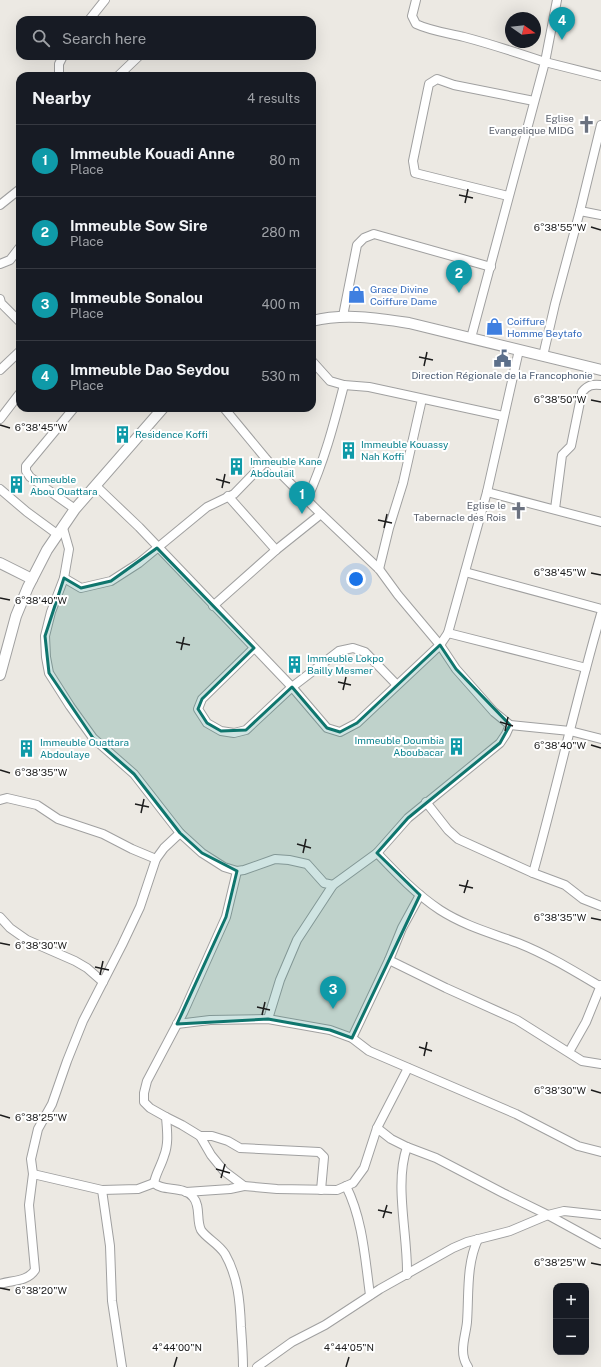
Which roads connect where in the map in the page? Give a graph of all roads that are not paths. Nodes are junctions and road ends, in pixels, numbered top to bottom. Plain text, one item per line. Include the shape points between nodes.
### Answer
1 (105, 0) edge
2 (416, 0) edge
3 (557, 0) edge
4 (92, 16) edge
5 (62, 60) edge
6 (135, 60) edge
7 (544, 62) junction
8 (59, 72) edge
9 (122, 72) edge
10 (601, 76) edge
11 (534, 101) junction
12 (601, 125) edge
13 (16, 192) edge
14 (508, 196) junction
15 (0, 205) edge
16 (580, 211) junction
17 (601, 215) edge
18 (16, 252) edge
19 (0, 264) edge
20 (491, 267) junction
21 (0, 299) edge
22 (343, 316) junction
23 (16, 318) edge
24 (316, 320) edge
25 (471, 338) junction
26 (519, 350) junction
27 (16, 355) edge
28 (543, 356) junction
29 (316, 365) edge
30 (0, 370) edge
31 (601, 370) edge
32 (344, 385) junction
33 (601, 385) edge
34 (16, 398) edge
35 (422, 399) junction
36 (71, 412) edge
37 (160, 412) edge
38 (227, 412) edge
39 (503, 416) junction
40 (0, 419) edge
41 (267, 460) junction
42 (96, 486) junction
43 (0, 489) edge
44 (487, 492) junction
45 (228, 496) junction
46 (307, 499) junction
47 (75, 509) junction
48 (555, 509) junction
49 (322, 514) junction
50 (601, 522) edge
51 (60, 531) junction
52 (157, 548) junction
53 (276, 550) junction
54 (0, 563) edge
55 (379, 569) junction
56 (465, 572) junction
57 (64, 578) junction
58 (32, 579) junction
59 (213, 606) junction
60 (601, 609) edge
61 (601, 614) edge
62 (448, 633) junction
63 (440, 645) junction
64 (254, 648) junction
65 (586, 668) junction
66 (0, 675) edge
67 (397, 685) junction
68 (292, 687) junction
69 (510, 725) junction
70 (570, 731) junction
71 (601, 739) edge
72 (0, 800) edge
73 (426, 802) junction
74 (180, 832) junction
75 (377, 853) junction
76 (156, 859) junction
77 (237, 871) junction
78 (533, 873) junction
79 (333, 885) junction
80 (420, 895) junction
81 (601, 906) edge
82 (0, 917) edge
83 (389, 960) junction
84 (103, 982) junction
85 (601, 987) edge
86 (268, 1019) junction
87 (177, 1024) junction
88 (352, 1038) junction
89 (569, 1052) junction
90 (601, 1064) edge
91 (408, 1068) junction
92 (166, 1117) junction
93 (377, 1128) junction
94 (200, 1136) junction
95 (407, 1147) junction
96 (601, 1152) edge
97 (34, 1174) junction
98 (154, 1183) junction
99 (244, 1186) junction
100 (346, 1186) junction
101 (102, 1190) junction
102 (321, 1190) junction
103 (186, 1192) junction
104 (548, 1215) junction
105 (601, 1215) edge
106 (478, 1240) junction
107 (601, 1244) edge
108 (407, 1275) junction
109 (0, 1284) edge
110 (370, 1295) junction
111 (122, 1367) edge
112 (243, 1367) edge
113 (257, 1367) edge
114 (468, 1367) edge

1 - 4 street
2 - 7 street via 412,16 416,24 424,28 464,37
3 - 7 street
5 - 8 street
6 - 9 street
7 - 10 street
7 - 11 street
11 - 14 street
11 - 14 street via 454,85 437,79 429,84 413,161 415,173
12 - 16 street
13 - 15 street
14 - 20 street
16 - 17 street
16 - 28 street
18 - 19 street via 10,260
20 - 22 street via 374,234 364,238 357,245
20 - 25 street
21 - 23 street
22 - 24 street
22 - 25 street via 409,323
25 - 26 street
26 - 28 street
26 - 39 street
27 - 30 street
28 - 31 street
29 - 32 street via 330,381
32 - 35 street via 369,387
32 - 46 street via 332,432 317,478
33 - 48 street via 593,384 582,392 571,446 562,455
34 - 40 street
35 - 39 street
35 - 55 street via 403,483
36 - 47 street via 26,466 26,471
37 - 42 street
38 - 41 street
39 - 44 street
41 - 45 street via 234,494
41 - 46 street
42 - 47 street
42 - 52 street
43 - 51 street via 27,512
44 - 48 street
44 - 56 street
45 - 52 street via 207,507
45 - 53 street
46 - 49 street
47 - 51 street
48 - 50 street
49 - 53 street
49 - 55 street
51 - 57 street via 69,549
51 - 58 street
52 - 57 street via 111,581 81,588
52 - 59 street
53 - 59 street
54 - 58 street
55 - 63 street via 398,596
56 - 60 street
56 - 62 street
57 - 74 street via 45,636 48,673 93,738 134,774
58 - 66 street via 16,616
59 - 64 street
61 - 65 street
62 - 63 street
62 - 65 street
63 - 67 street
63 - 69 street via 456,669 494,712
64 - 68 street
64 - 68 street via 202,699 198,709 207,723 221,731 234,733 246,730
65 - 70 street
67 - 68 street via 365,652 353,648 340,651
67 - 68 street via 357,723 340,732 327,728
69 - 70 street
69 - 73 street via 500,744
70 - 71 street
70 - 78 street
72 - 76 street via 7,798 37,805 58,819 103,834
73 - 75 street
73 - 78 street via 458,839
74 - 76 street
74 - 77 street via 202,853 224,867
75 - 79 street
75 - 80 street
76 - 84 street via 140,907
77 - 79 street via 275,859 289,860 307,864 324,883
77 - 87 street via 226,917
78 - 81 street via 565,885 583,899
79 - 86 street via 297,940 280,980
80 - 83 street via 402,928
80 - 85 street via 476,929 561,962
82 - 84 street via 27,940 75,961
83 - 88 street
83 - 89 street via 517,1020
84 - 97 street via 83,1021 52,1104 38,1129 31,1160
85 - 89 street via 586,1022
86 - 87 street via 201,1020
86 - 88 street via 330,1030
87 - 92 street via 147,1081 144,1093 144,1102
88 - 91 street via 369,1051
89 - 90 street via 582,1061
91 - 93 street
91 - 96 street via 516,1114 578,1146
92 - 94 street
92 - 98 street via 167,1145
93 - 95 street via 391,1140
93 - 100 street via 364,1168 353,1183
94 - 99 street via 224,1171
94 - 102 street via 212,1136 240,1148 319,1152 324,1157
95 - 104 street via 436,1158
95 - 108 street via 402,1160 401,1184 408,1259
97 - 101 street
97 - 109 street via 29,1205 35,1270 25,1279
98 - 101 street via 138,1189
98 - 103 street via 157,1186
99 - 102 street
99 - 103 street via 230,1190
100 - 102 street via 337,1190
100 - 110 street via 358,1218
101 - 111 street via 110,1246 112,1300
103 - 112 street via 197,1205 198,1219 203,1232 223,1251 235,1276 240,1302
104 - 105 street via 564,1212
104 - 106 street via 510,1231
104 - 107 street
106 - 108 street via 453,1248
106 - 114 street via 471,1262 463,1349 464,1361
108 - 110 street
110 - 113 street via 325,1325 292,1342

